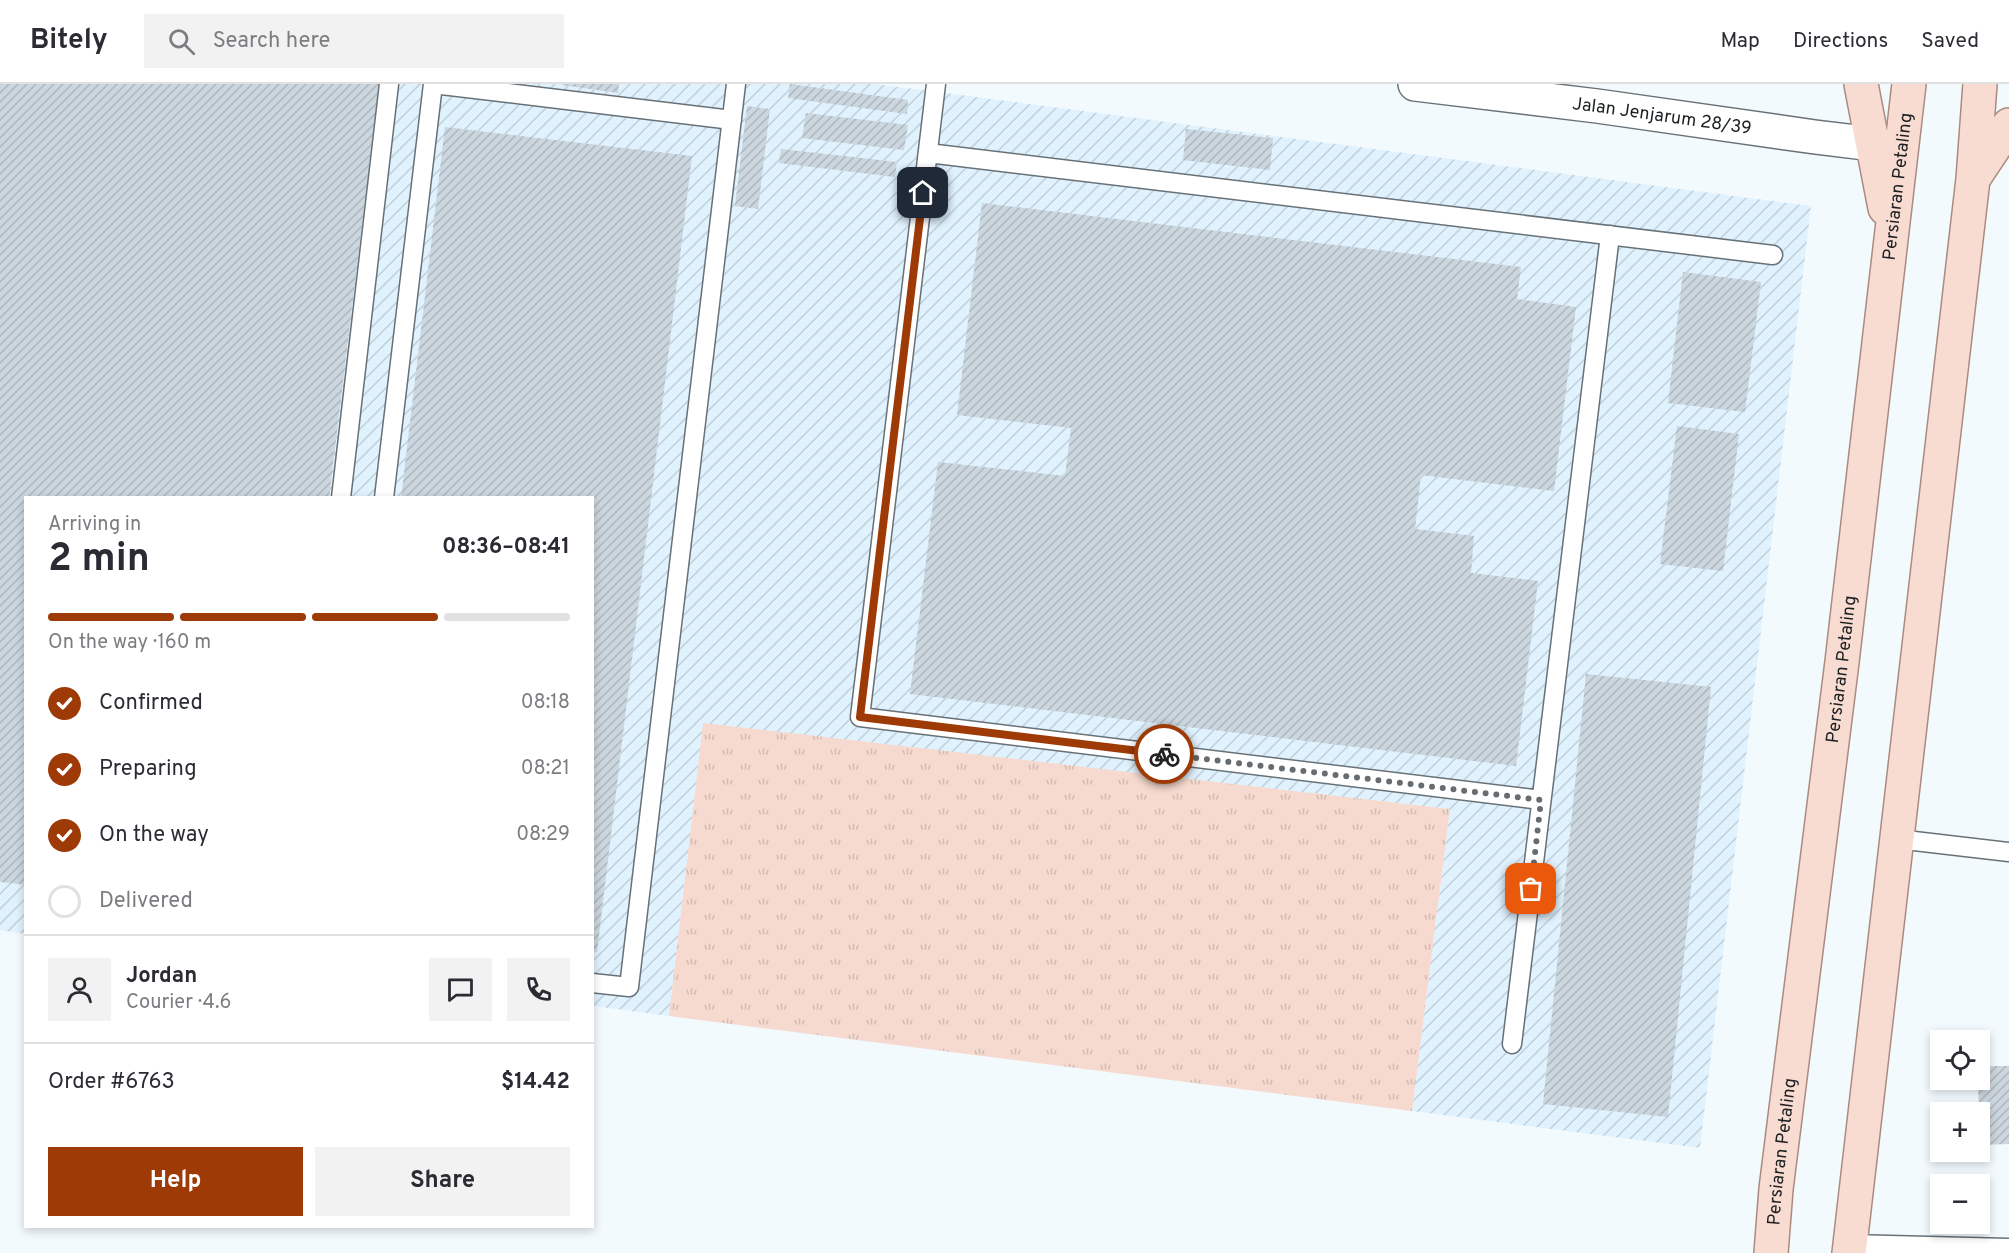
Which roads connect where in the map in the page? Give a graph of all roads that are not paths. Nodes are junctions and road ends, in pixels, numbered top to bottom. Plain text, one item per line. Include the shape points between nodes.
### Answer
1 (388, 84) edge
2 (736, 84) edge
3 (936, 84) edge
4 (1415, 84) edge
5 (1861, 84) edge
6 (1909, 84) edge
7 (1980, 84) edge
8 (732, 120) junction
9 (2009, 125) edge
10 (1873, 144) junction
11 (928, 153) junction
12 (1973, 179) junction
13 (1610, 235) junction
14 (1891, 242) junction
15 (1773, 255) dead end
16 (341, 496) edge
17 (384, 496) edge
18 (1541, 800) junction
19 (1897, 839) junction
20 (2009, 852) edge
21 (594, 983) edge
22 (1512, 1044) dead end
23 (2009, 1248) edge
24 (1849, 1249) edge
25 (1771, 1253) edge

1 - 16 lane
2 - 8 lane
3 - 11 lane
4 - 10 street, Jalan Jenjarum 28/39
5 - 10 main road
6 - 14 main road, Persiaran Petaling
7 - 12 main road
8 - 17 lane via 433,84
8 - 21 lane via 629,987
9 - 12 main road
10 - 14 main road
11 - 13 lane
11 - 18 lane via 860,717
12 - 19 main road
13 - 15 lane
13 - 18 lane
14 - 25 main road, Persiaran Petaling
18 - 22 lane
19 - 20 lane
19 - 24 main road
23 - 24 lane

